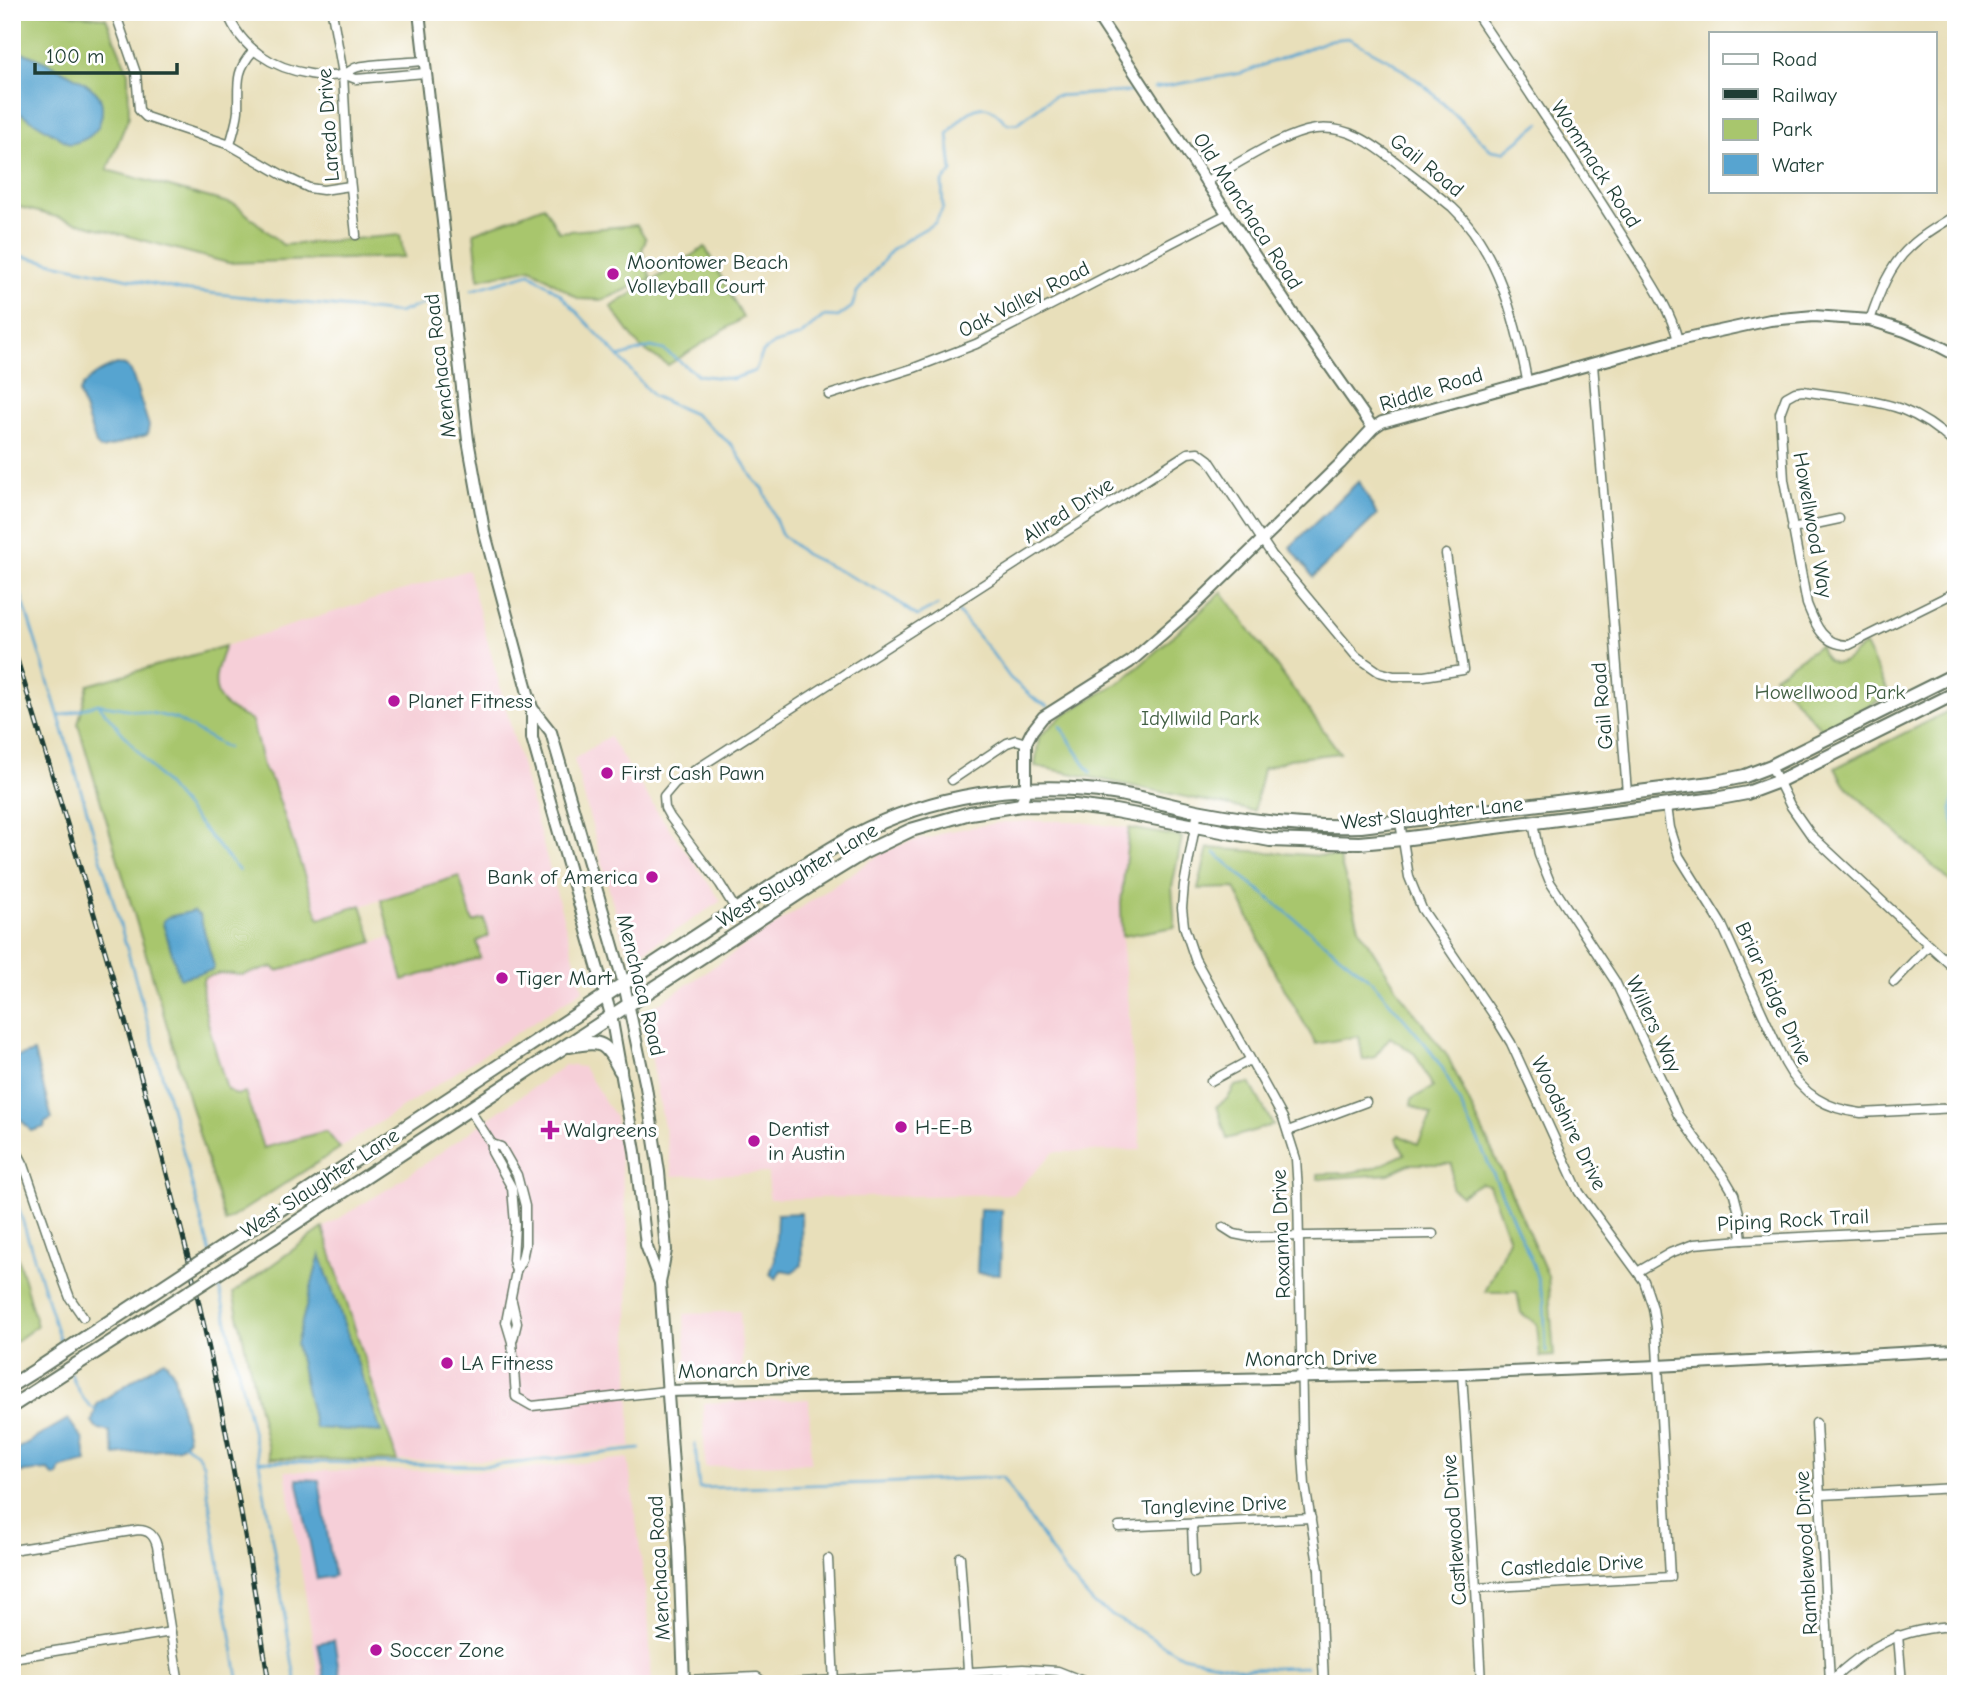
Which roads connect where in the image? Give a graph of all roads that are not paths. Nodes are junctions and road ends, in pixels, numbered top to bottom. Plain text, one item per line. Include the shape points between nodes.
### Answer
1 (115, 12) edge
2 (227, 12) edge
3 (332, 12) edge
4 (419, 12) edge
5 (1111, 12) edge
6 (1475, 12) edge
7 (1098, 16) edge
8 (253, 51) junction
9 (424, 67) junction
10 (343, 74) junction
11 (230, 145) junction
12 (1206, 182) junction
13 (350, 186) junction
14 (1227, 214) junction
15 (1956, 215) edge
16 (356, 235) dead end
17 (1870, 320) junction
18 (1678, 340) junction
19 (1956, 355) edge
20 (1593, 364) junction
21 (1527, 380) junction
22 (829, 395) dead end
23 (1373, 428) junction
24 (1956, 445) edge
25 (1839, 519) dead end
26 (1792, 529) junction
27 (1262, 540) junction
28 (1446, 554) dead end
29 (1956, 592) edge
30 (1956, 674) edge
31 (1956, 693) edge
32 (532, 708) junction
33 (1026, 743) junction
34 (1771, 766) junction
35 (952, 780) dead end
36 (1779, 782) junction
37 (1026, 788) junction
38 (1627, 793) junction
39 (1021, 805) junction
40 (1667, 806) junction
41 (1198, 811) junction
42 (1400, 822) junction
43 (1533, 822) junction
44 (1195, 827) junction
45 (1402, 839) junction
46 (829, 850) junction
47 (816, 882) junction
48 (736, 910) junction
49 (1929, 945) junction
50 (1956, 970) edge
51 (1894, 982) dead end
52 (624, 984) junction
53 (606, 995) junction
54 (628, 1004) junction
55 (611, 1015) junction
56 (563, 1047) junction
57 (1250, 1060) junction
58 (620, 1070) junction
59 (1211, 1081) dead end
60 (1366, 1102) dead end
61 (1956, 1108) edge
62 (469, 1109) junction
63 (1288, 1131) junction
64 (12, 1142) edge
65 (1223, 1227) dead end
66 (1956, 1229) edge
67 (1433, 1234) dead end
68 (1299, 1237) junction
69 (1742, 1240) junction
70 (1639, 1271) junction
71 (660, 1283) junction
72 (83, 1317) dead end
73 (1956, 1350) edge
74 (1658, 1366) junction
75 (1462, 1374) junction
76 (1302, 1377) junction
77 (12, 1385) edge
78 (666, 1391) junction
79 (12, 1406) edge
80 (1816, 1423) dead end
81 (1956, 1488) edge
82 (1821, 1495) junction
83 (1311, 1518) junction
84 (1192, 1525) junction
85 (1119, 1527) dead end
86 (12, 1550) edge
87 (960, 1557) dead end
88 (828, 1559) dead end
89 (1194, 1573) dead end
90 (1670, 1577) joint
91 (1476, 1588) junction
92 (1956, 1626) edge
93 (171, 1632) junction
94 (1898, 1635) junction
95 (12, 1658) edge
96 (968, 1672) junction
97 (684, 1682) edge
98 (834, 1682) edge
99 (1829, 1683) edge
100 (179, 1684) edge
101 (767, 1684) edge
102 (969, 1684) edge
103 (1091, 1684) edge
104 (1324, 1684) edge
105 (1480, 1684) edge
106 (1902, 1684) edge

1 - 11 street via 136,73 142,114
2 - 8 street
3 - 10 street, Laredo Drive
4 - 9 street, Menchaca Road
5 - 7 street
6 - 18 street, Wommack Road via 1569,150 1669,314
7 - 12 street, Old Manchaca Road
8 - 10 street via 289,69 320,76
8 - 11 street via 240,70 237,120
9 - 10 street via 356,79
9 - 32 street, Menchaca Road via 468,440 484,530
10 - 13 street, Laredo Drive
11 - 13 street via 309,188
12 - 14 street, Old Manchaca Road
12 - 21 street, Gail Road via 1309,130 1336,128 1371,143 1452,207 1481,241 1504,293
13 - 16 street, Laredo Drive
14 - 22 street, Oak Valley Road via 976,344
14 - 23 street, Old Manchaca Road
15 - 17 street via 1901,256
17 - 18 street, Riddle Road via 1814,316 1770,320
17 - 19 street, Riddle Road
18 - 20 street, Riddle Road
20 - 21 street, Riddle Road
20 - 38 street, Gail Road
21 - 23 street, Riddle Road via 1392,417
23 - 27 street, Riddle Road
24 - 26 street, Howellwood Way via 1927,422 1889,405 1803,391 1786,397 1780,413
25 - 26 street
26 - 29 street, Howellwood Way via 1807,604 1825,638 1839,646
27 - 28 street, Allred Drive via 1356,656 1394,676 1424,677 1464,670
27 - 33 street, Riddle Road via 1130,662 1043,717
27 - 48 street, Allred Drive via 1209,460 1188,453 675,783 664,796 665,807
30 - 34 main road, West Slaughter Lane
31 - 36 main road, West Slaughter Lane
32 - 52 street, Menchaca Road via 551,732
32 - 53 street, Menchaca Road via 532,738
33 - 35 street via 1007,743
33 - 37 street
34 - 36 street
34 - 38 main road, West Slaughter Lane via 1712,783
36 - 40 main road, West Slaughter Lane via 1747,793
36 - 49 street via 1811,835
37 - 39 street
37 - 41 main road, West Slaughter Lane via 1115,793
37 - 46 main road, West Slaughter Lane via 961,797 910,811
38 - 42 main road, West Slaughter Lane
39 - 44 main road, West Slaughter Lane via 1115,811
39 - 47 main road, West Slaughter Lane via 970,813 911,830
40 - 43 main road, West Slaughter Lane
40 - 61 street, Briar Ridge Drive via 1679,856 1722,925 1796,1082 1824,1104 1850,1112
41 - 42 main road, West Slaughter Lane via 1272,824 1325,827
41 - 44 street, Roxanna Drive
42 - 45 street, Woodshire Drive
43 - 45 main road, West Slaughter Lane
43 - 69 street, Willers Way via 1545,872 1615,981 1678,1115 1734,1194
44 - 45 main road, West Slaughter Lane via 1316,843
44 - 57 street, Roxanna Drive via 1184,885 1184,926 1195,959
45 - 70 street, Woodshire Drive via 1409,877 1422,909 1507,1037 1580,1192
46 - 47 main road via 819,864
46 - 48 main road, West Slaughter Lane
47 - 54 main road, West Slaughter Lane
48 - 52 main road, West Slaughter Lane
49 - 50 street
49 - 51 street
52 - 53 main road, West Slaughter Lane
52 - 54 street, Menchaca Road
53 - 55 street, Menchaca Road
53 - 77 main road, West Slaughter Lane, bridge
54 - 55 main road, West Slaughter Lane
54 - 71 street, Menchaca Road via 659,1172 666,1250
55 - 56 main road, West Slaughter Lane
55 - 58 street, Menchaca Road
56 - 58 main road via 597,1043 610,1050
56 - 62 main road, West Slaughter Lane
57 - 59 street
57 - 63 street, Roxanna Drive
58 - 71 street, Menchaca Road via 646,1244
60 - 63 street
62 - 78 street via 512,1188 516,1397 532,1406
62 - 79 main road, West Slaughter Lane, bridge
63 - 68 street, Roxanna Drive via 1297,1167
64 - 72 street via 70,1297
65 - 68 street via 1249,1237
66 - 69 street, Piping Rock Trail
67 - 68 street
68 - 76 street, Roxanna Drive
69 - 70 street, Piping Rock Trail via 1683,1247
70 - 74 street, Woodshire Drive via 1653,1308
71 - 78 street, Menchaca Road
73 - 74 street, Monarch Drive
74 - 75 street, Monarch Drive
74 - 90 street, Woodshire Drive
75 - 76 street, Monarch Drive
75 - 91 street, Castlewood Drive
76 - 78 street, Monarch Drive
76 - 83 street, Roxanna Drive via 1304,1464
78 - 97 street, Menchaca Road
80 - 82 street, Ramblewood Drive
81 - 82 street
82 - 99 street, Ramblewood Drive
83 - 84 street, Tanglevine Drive
83 - 104 street, Roxanna Drive via 1319,1570
84 - 85 street, Tanglevine Drive
84 - 89 street
86 - 93 street via 149,1532 157,1546
87 - 96 street
88 - 98 street
90 - 91 street, Castledale Drive
91 - 105 street, Castlewood Drive
92 - 94 street
93 - 95 street
93 - 100 street
94 - 99 street
94 - 106 street
96 - 98 street
96 - 102 street
96 - 103 street via 1058,1671
97 - 101 street via 757,1677
98 - 101 street

